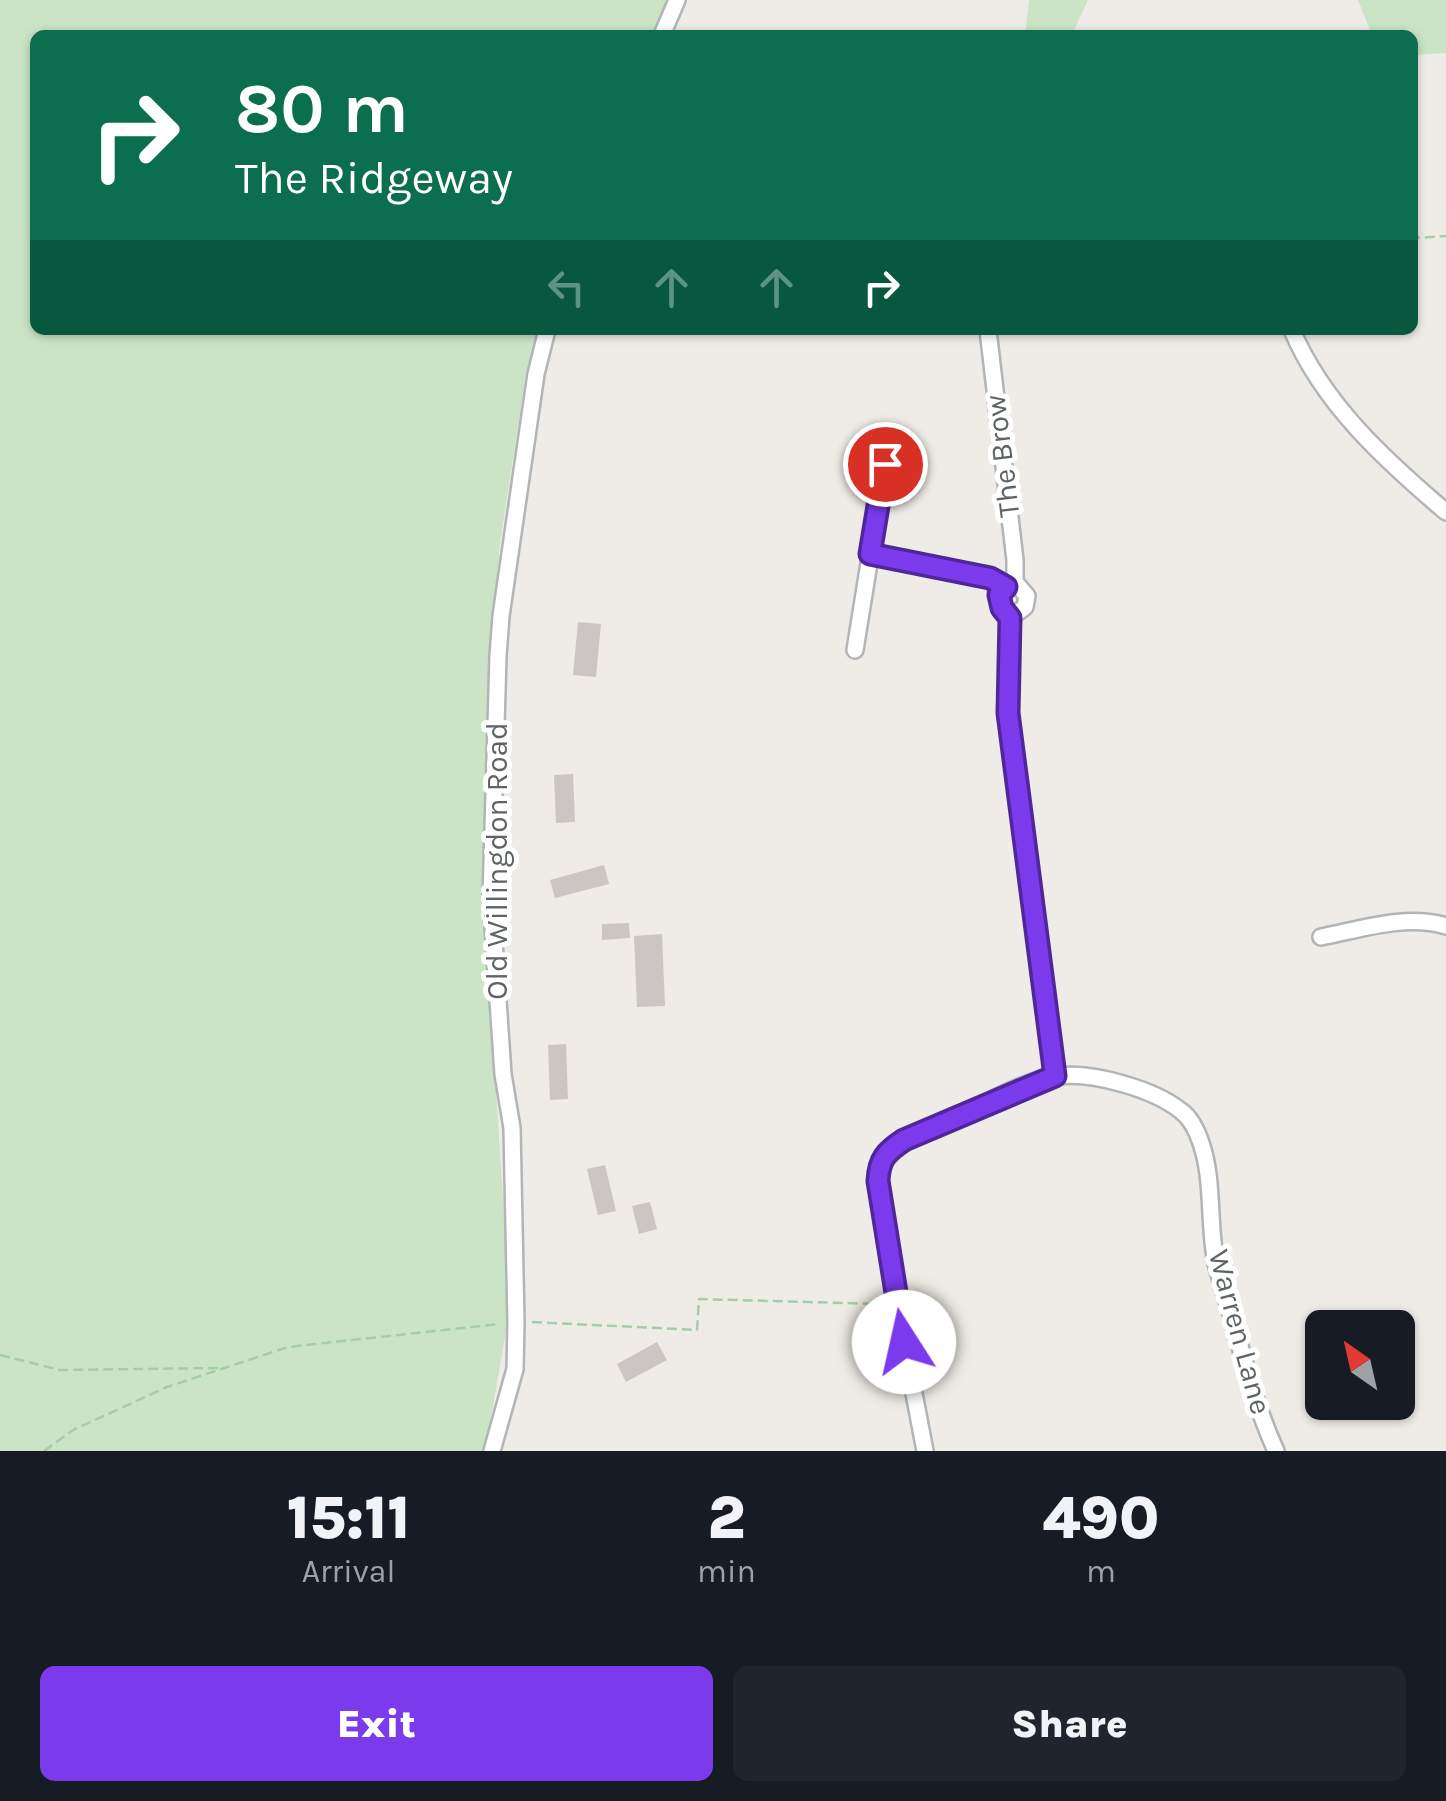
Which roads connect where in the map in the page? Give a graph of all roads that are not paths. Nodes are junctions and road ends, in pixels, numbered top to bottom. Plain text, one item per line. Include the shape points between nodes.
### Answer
1 (676, 0) edge
2 (664, 30) edge
3 (546, 335) edge
4 (988, 335) edge
5 (1295, 335) edge
6 (885, 464) dead end
7 (1446, 512) edge
8 (870, 554) junction
9 (1011, 584) junction
10 (1010, 618) junction
11 (855, 650) dead end
12 (1446, 926) edge
13 (1321, 937) dead end
14 (1055, 1076) junction
15 (492, 1451) edge
16 (924, 1451) edge
17 (1276, 1451) edge

1 - 2 street
3 - 15 street, Old Willingdon Road via 501,616 491,897 512,1128 516,1322 515,1370
4 - 9 street, The Brow
5 - 7 street via 1336,404
6 - 8 street
8 - 9 street
8 - 11 street
9 - 10 street, The Brow via 999,595
9 - 10 street, The Brow via 1027,596 1025,607
10 - 14 street, The Brow via 1008,713
12 - 13 street via 1408,921
14 - 16 street via 904,1140 879,1163
14 - 17 street, Warren Lane via 1106,1080 1142,1092 1183,1111 1194,1126 1216,1263

